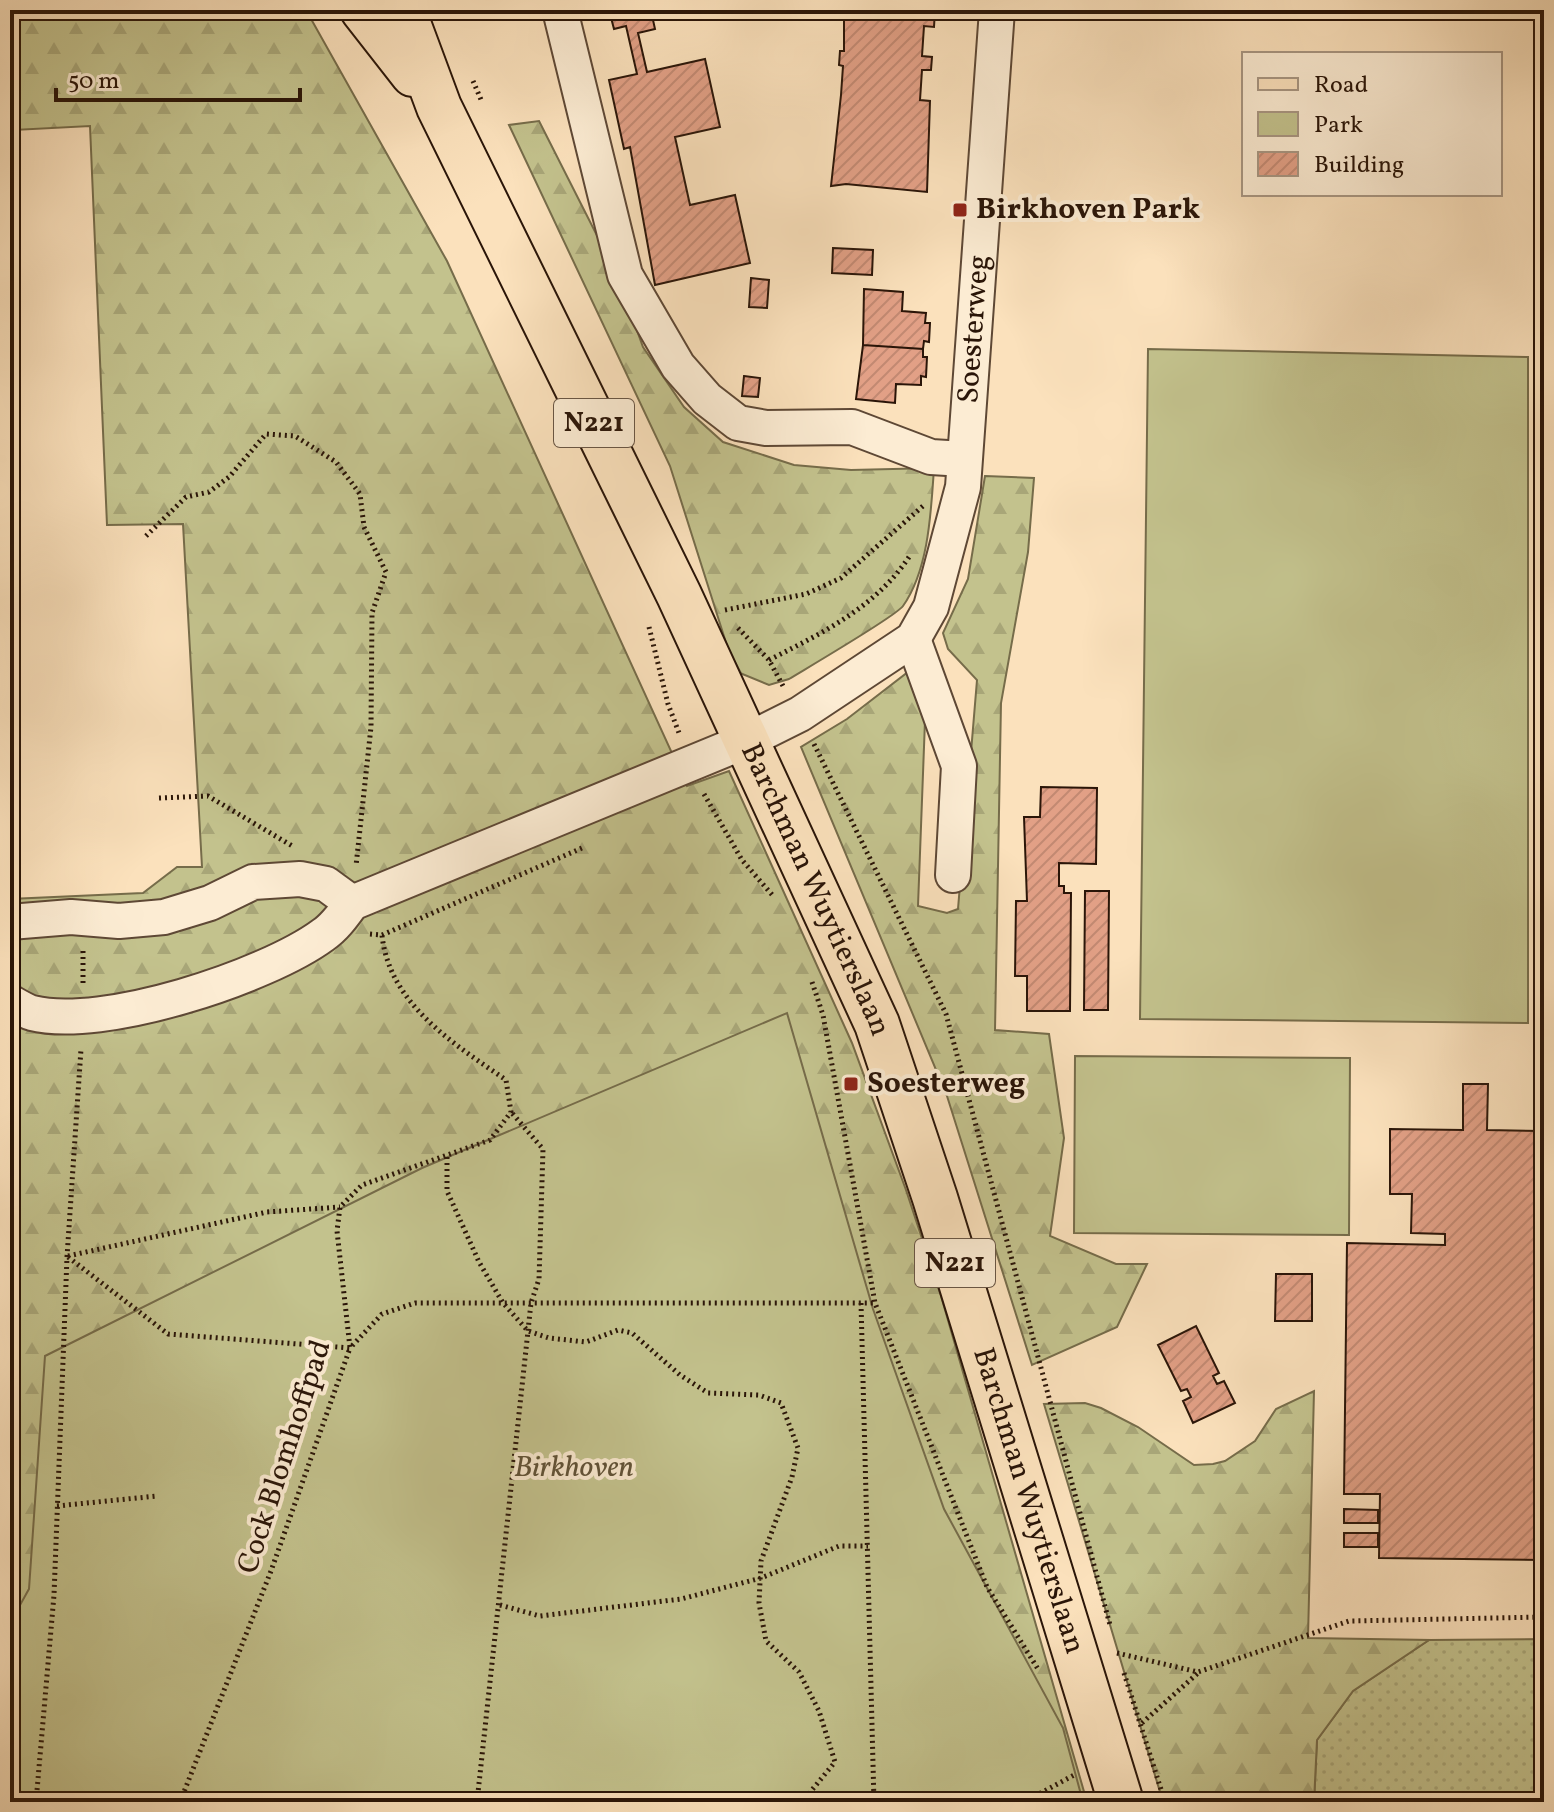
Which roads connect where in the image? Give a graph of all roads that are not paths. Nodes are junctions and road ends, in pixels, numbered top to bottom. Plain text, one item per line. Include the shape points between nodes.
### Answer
1 (363, 10) edge
2 (403, 10) edge
3 (560, 10) edge
4 (997, 10) edge
5 (439, 107) junction
6 (963, 468) junction
7 (913, 639) junction
8 (748, 740) junction
9 (953, 875) dead end
10 (352, 903) junction
11 (10, 922) edge
12 (10, 1002) edge
13 (1121, 1802) edge

1 - 5 main road, Barchman Wuytierslaan / N221
2 - 5 main road, Barchman Wuytierslaan / N221
3 - 6 street via 625,275 678,366 707,399 738,423 766,428 852,427
4 - 6 street, Soesterweg
5 - 8 main road, Barchman Wuytierslaan / N221
6 - 7 street, Soesterweg via 959,508 931,607
7 - 8 street, Soesterweg via 800,714
7 - 9 street via 959,766
8 - 10 street, Soesterweg
8 - 13 main road, Barchman Wuytierslaan / N221 via 877,1024
10 - 11 street via 326,884 300,879 253,882 164,917
10 - 12 street via 326,933 226,983 186,996 82,1015 31,1013

